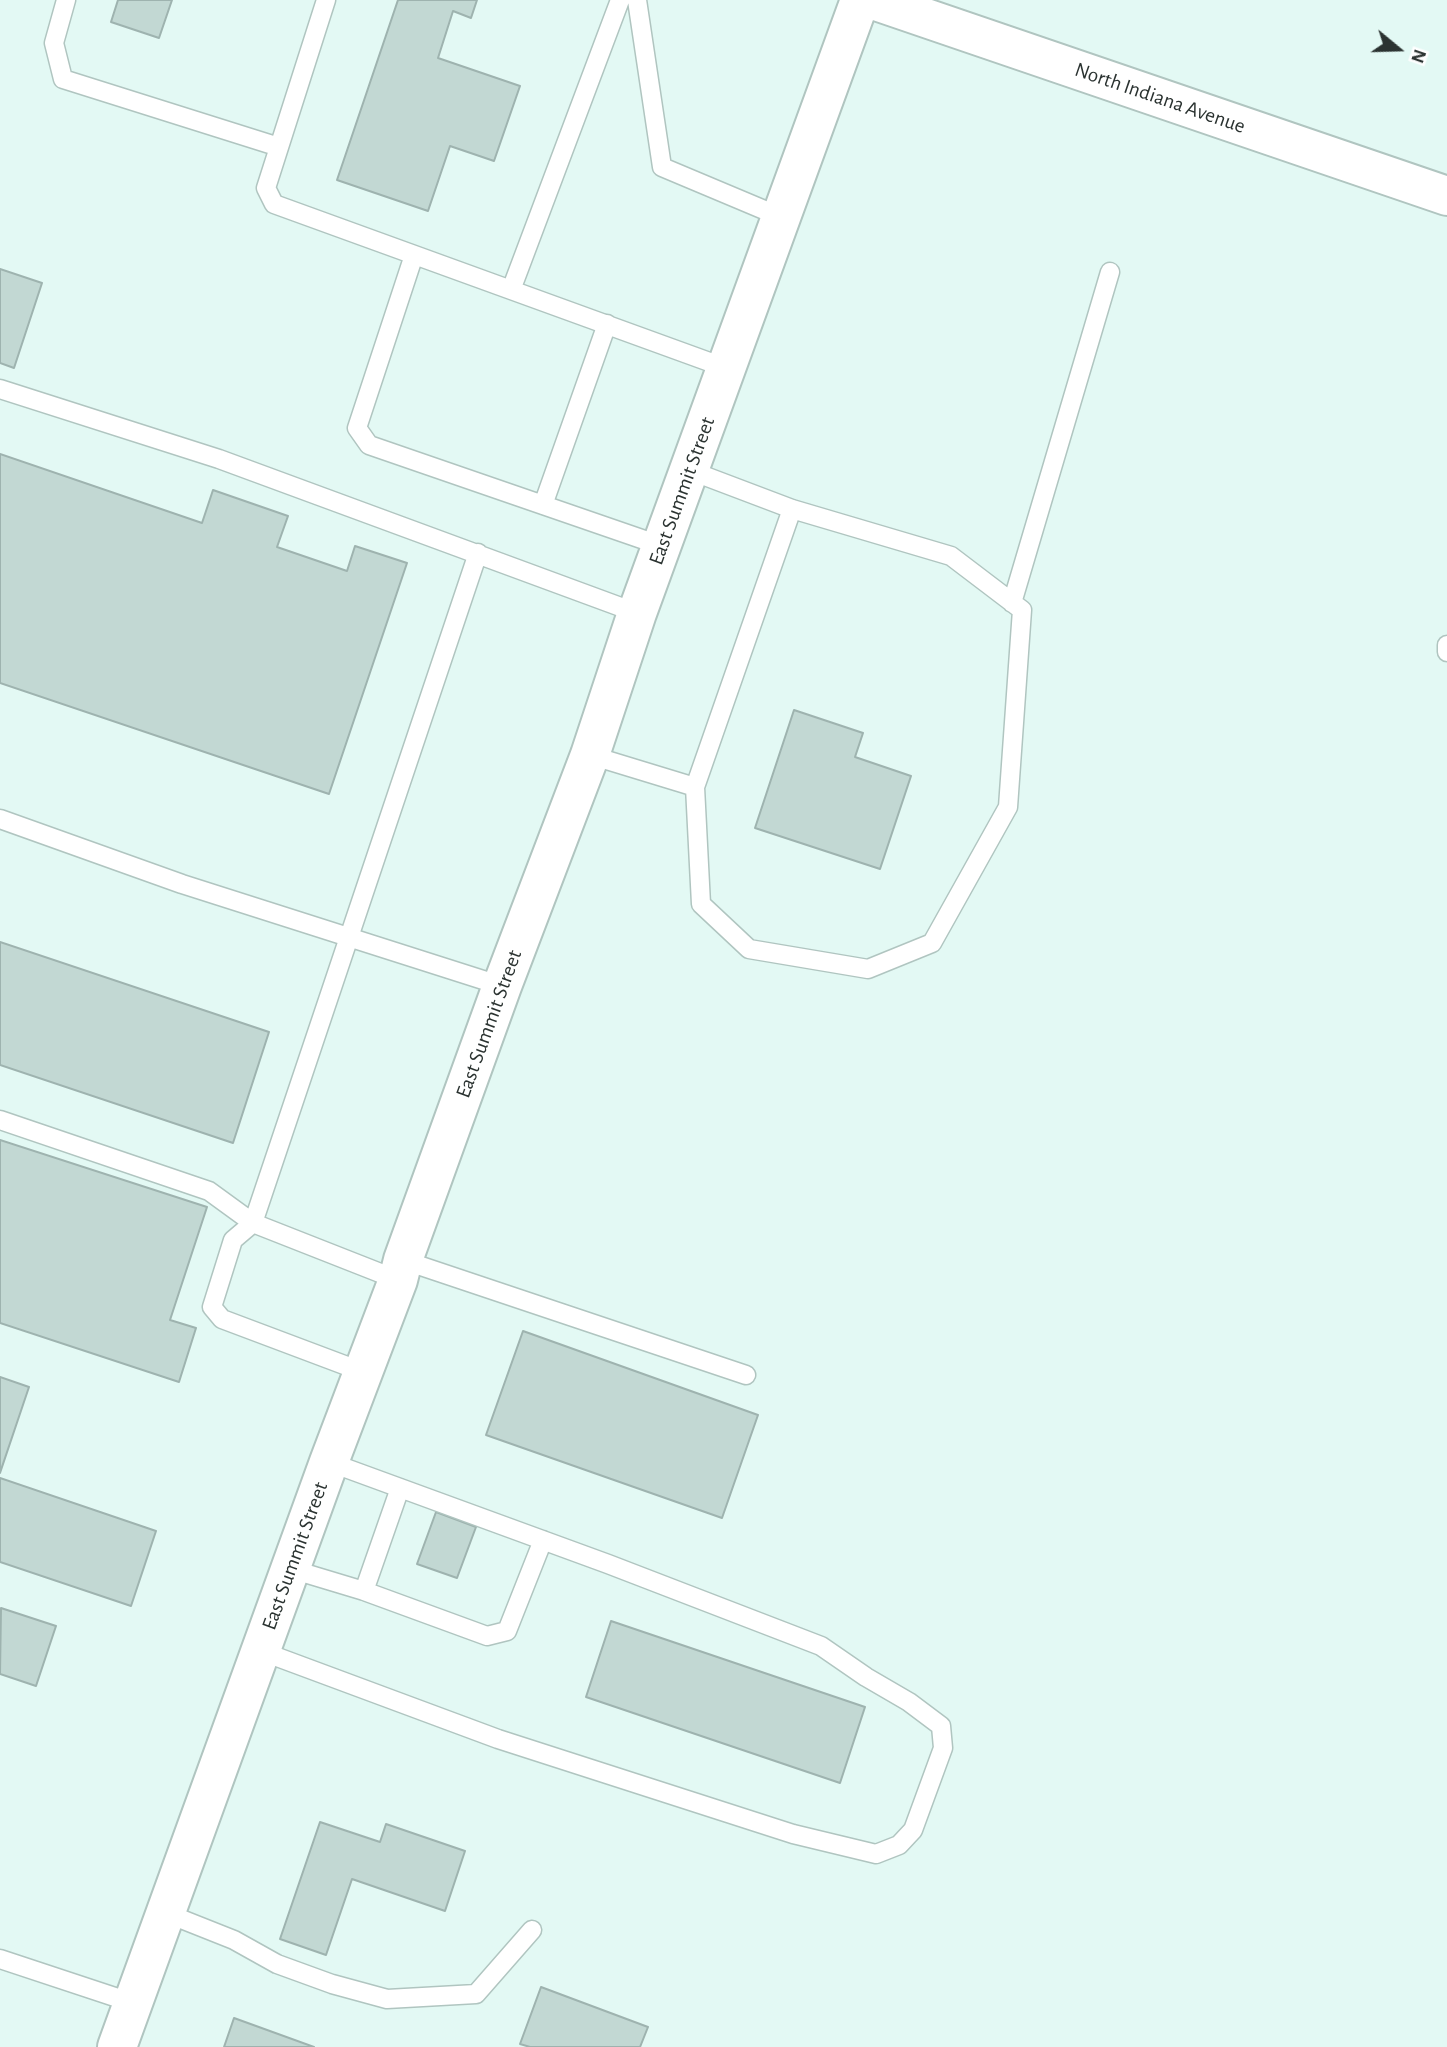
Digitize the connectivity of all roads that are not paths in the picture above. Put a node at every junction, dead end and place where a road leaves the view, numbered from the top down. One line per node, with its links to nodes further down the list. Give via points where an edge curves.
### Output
1 (66, 0): 7 (lane, via 54,43 63,79)
2 (326, 0): 7 (lane)
3 (620, 0): 12 (lane)
4 (637, 0): 9 (lane, via 662,167)
5 (860, 0): 9 (street, East Summit Street)
6 (873, 0): 8 (street, North Indiana Avenue)
7 (279, 147): 10 (lane, via 266,188 274,204)
8 (1447, 196)
9 (781, 217): 14 (street, East Summit Street)
10 (414, 255): 12 (lane); 17 (lane, via 357,428 369,445)
11 (1110, 272): 21 (lane)
12 (511, 290): 13 (lane)
13 (607, 324): 14 (lane); 17 (lane)
14 (726, 368): 16 (street, East Summit Street)
15 (0, 389): 20 (lane, via 219,459)
16 (689, 470): 18 (lane); 19 (street, East Summit Street)
17 (544, 505): 19 (lane)
18 (792, 509): 21 (lane, via 951,556); 26 (lane)
19 (662, 546): 22 (street, East Summit Street)
20 (478, 553): 22 (lane); 28 (lane)
21 (1012, 603): 26 (lane, via 1022,610 1008,807 932,943 868,969 750,949 701,904)
22 (637, 613): 25 (street, East Summit Street)
23 (1447, 645): 24 (lane)
24 (1447, 652)
25 (590, 755): 26 (lane); 29 (street, East Summit Street)
26 (695, 787)
27 (0, 819): 28 (lane)
28 (348, 937): 29 (lane); 31 (lane)
29 (502, 986): 32 (street, East Summit Street)
30 (0, 1120): 31 (lane, via 209,1191)
31 (253, 1223): 32 (lane); 33 (lane, via 233,1240 212,1307 222,1319)
32 (400, 1270): 33 (street, East Summit Street); 34 (lane)
33 (363, 1372): 35 (street, East Summit Street)
34 (746, 1375)
35 (330, 1462): 36 (lane); 38 (street, East Summit Street)
36 (400, 1488): 37 (lane); 39 (lane)
37 (543, 1540): 39 (lane, via 507,1631 487,1636); 40 (lane, via 821,1646 941,1726 943,1748 914,1830 899,1845 876,1854 793,1834 498,1739)
38 (291, 1569): 39 (lane); 40 (street, East Summit Street)
39 (364, 1591)
40 (261, 1651): 41 (street, East Summit Street)
41 (166, 1913): 42 (lane, via 277,1964 387,1999 476,1994); 44 (street, East Summit Street)
42 (532, 1930)
43 (0, 1959): 44 (lane)
44 (133, 2003): 45 (street, East Summit Street)
45 (117, 2047)

